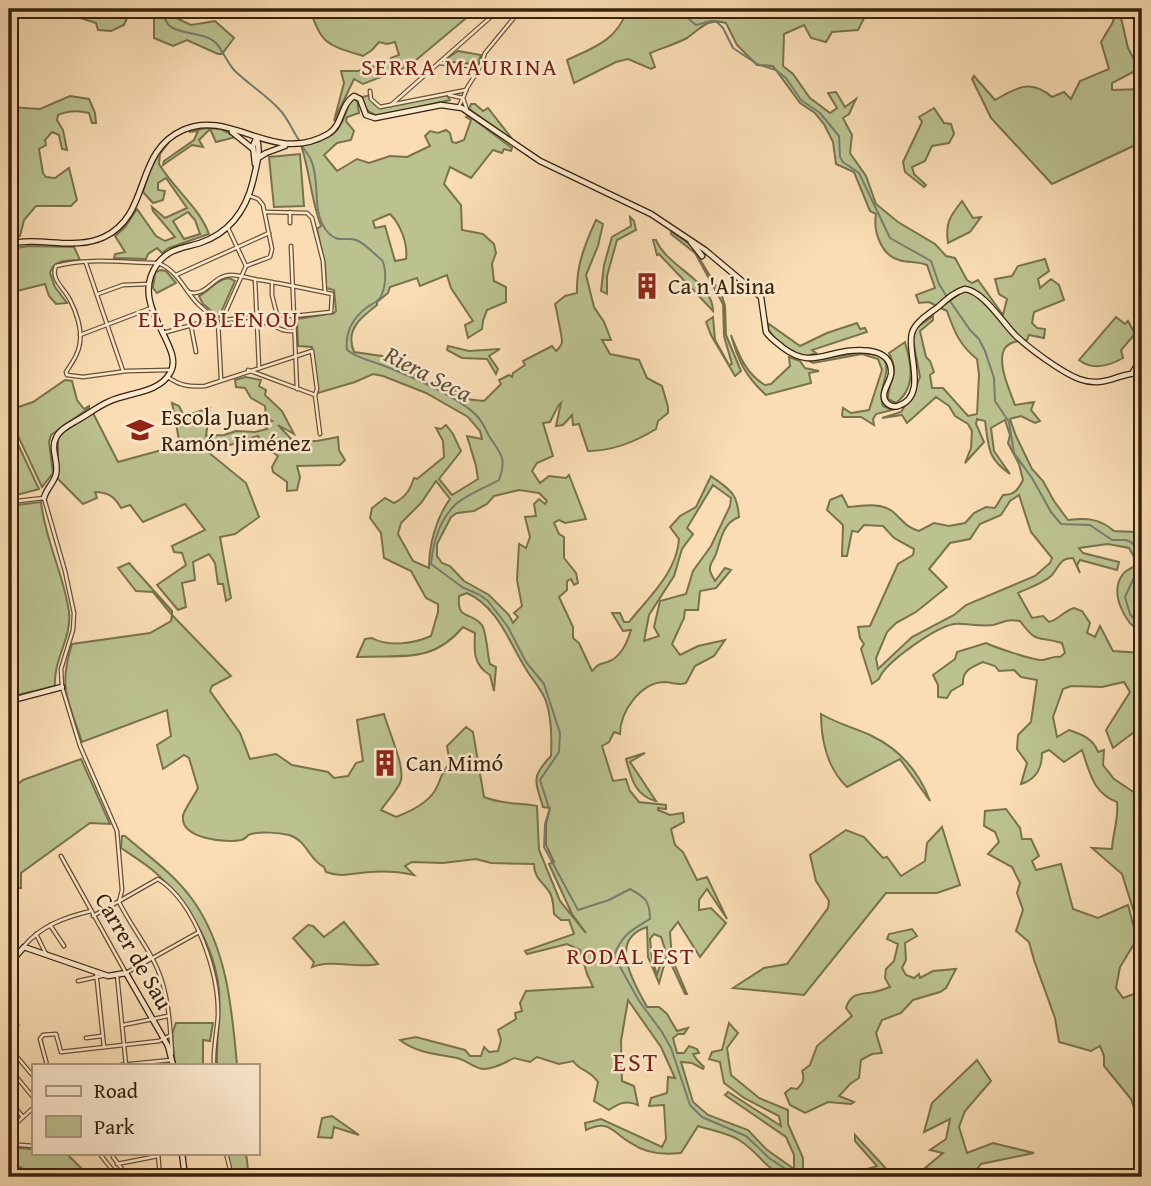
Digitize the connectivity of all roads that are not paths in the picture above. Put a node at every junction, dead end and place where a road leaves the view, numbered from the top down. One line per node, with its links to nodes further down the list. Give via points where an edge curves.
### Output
1 (439, 63): 2 (street); 2 (street, via 494,15 511,12 510,26 490,45); 8 (street)
2 (480, 67): 3 (street)
3 (466, 90): 5 (street); 6 (street)
4 (370, 91): 8 (street, via 374,104)
5 (451, 95): 6 (street); 7 (street); 8 (street)
6 (463, 97): 9 (street); 10 (street)
7 (448, 104): 9 (main road); 13 (main road, via 375,118 366,115 354,96 331,133)
8 (391, 105)
9 (459, 106): 10 (main road)
10 (467, 111): 23 (main road, via 540,161 651,214)
11 (224, 127): 12 (main road); 14 (main road); 24 (main road, via 192,127 166,140 151,159 130,213 108,234 82,243)
12 (257, 138): 13 (main road); 14 (main road); 15 (main road)
13 (288, 145): 15 (main road)
14 (253, 149): 16 (main road)
15 (258, 159): 16 (main road)
16 (256, 167): 17 (main road)
17 (250, 195): 18 (street); 21 (main road)
18 (265, 212): 19 (street); 22 (street)
19 (290, 212): 20 (street); 38 (street, via 307,213 312,218)
20 (290, 223)
21 (228, 228): 26 (street); 29 (main road, via 168,253)
22 (269, 233): 26 (street); 30 (street, via 270,257)
23 (688, 238): 27 (main road); 58 (main road, via 757,292 763,301 766,332 795,357 861,349 884,356 891,372 884,397 890,405 904,402 914,383 910,342 914,327 965,289 977,294 1021,340 1075,377 1102,382)
24 (9, 244)
25 (291, 246): 36 (street)
26 (237, 247): 30 (street); 31 (street)
27 (702, 256)
28 (86, 263): 29 (street); 39 (street); 49 (street, via 54,270 70,300)
29 (158, 263): 31 (street); 35 (main road)
30 (246, 266): 32 (street)
31 (176, 275): 37 (street)
32 (242, 277): 33 (street); 37 (street, via 219,277 204,292); 43 (street)
33 (256, 279): 34 (street); 42 (street)
34 (272, 282): 36 (street); 41 (street, via 277,315)
35 (149, 284): 39 (street, via 123,285); 40 (main road)
36 (293, 286): 38 (street); 41 (street)
37 (188, 292): 43 (street)
38 (325, 292): 41 (street, via 332,294 331,312)
39 (97, 294): 45 (street)
40 (151, 309): 45 (street); 48 (main road)
41 (294, 316): 47 (street)
42 (256, 317): 43 (street); 44 (street)
43 (218, 320): 46 (street); 60 (street)
44 (256, 322): 47 (street, via 269,322 283,332); 53 (street)
45 (108, 325): 49 (street); 56 (street)
46 (191, 326): 48 (street); 50 (street)
47 (295, 331): 51 (street)
48 (163, 333): 54 (main road, via 173,359)
49 (80, 335): 56 (street, via 67,375)
50 (196, 352)
51 (295, 355): 53 (street); 61 (street); 62 (street, via 312,351)
52 (1141, 359): 57 (main road); 58 (main road)
53 (259, 366): 55 (street)
54 (172, 370): 56 (street); 59 (main road)
55 (248, 370): 60 (street); 61 (street)
56 (123, 371)
57 (1142, 371): 58 (main road)
58 (1132, 373)
59 (168, 377): 60 (street, via 191,387); 64 (main road, via 144,391 108,402 58,433 53,446 56,475)
60 (221, 379)
61 (297, 389): 62 (street)
62 (315, 395): 63 (street)
63 (320, 434)
64 (44, 498): 65 (street); 66 (street, via 74,613 61,669)
65 (9, 502)
66 (62, 687): 67 (main road); 69 (street, via 73,727 117,831)
67 (9, 701)
68 (61, 856): 70 (street, Carrer de Sau)
69 (119, 902): 71 (street); 73 (street, via 158,879 180,902); 78 (street)
70 (90, 911): 71 (street, Carrer de Sau); 72 (street)
71 (93, 916): 81 (street, Carrer de Sau)
72 (50, 925): 74 (street); 75 (street)
73 (199, 933): 78 (street); 102 (street, via 217,995)
74 (36, 934): 76 (street); 77 (street)
75 (64, 946)
76 (25, 947): 77 (main road); 79 (main road)
77 (46, 954): 80 (main road)
78 (152, 958): 81 (street); 86 (street, via 164,988)
79 (9, 964)
80 (96, 971): 82 (main road); 84 (street)
81 (127, 973): 83 (main road); 87 (main road, Carrer de Sau)
82 (106, 975): 83 (main road); 84 (street)
83 (117, 975): 89 (street)
84 (96, 978): 85 (street); 92 (street)
85 (78, 981)
86 (168, 1016): 87 (street); 91 (street)
87 (153, 1021): 89 (street); 94 (main road, Carrer de Sau)
88 (17, 1025): 90 (street)
89 (122, 1025): 95 (street)
90 (9, 1029)
91 (171, 1035): 94 (street); 99 (street)
92 (103, 1036): 93 (street); 97 (street)
93 (86, 1038)
94 (164, 1038): 95 (street); 99 (main road, Carrer de Sau)
95 (124, 1045): 97 (street); 101 (street)
96 (9, 1047): 105 (street)
97 (104, 1048): 100 (street, via 61,1052 56,1034 40,1036)
98 (159, 1063): 99 (street)
99 (173, 1063)
100 (47, 1064)
101 (126, 1064)
102 (214, 1064)
103 (9, 1068): 104 (street)
104 (13, 1073): 106 (street); 107 (street)
105 (32, 1075)
106 (9, 1076)
107 (32, 1096)
108 (9, 1100): 110 (street)
109 (32, 1109): 110 (street)
110 (23, 1117): 111 (street)
111 (9, 1130)
112 (9, 1144): 113 (street)
113 (32, 1146)
114 (100, 1154): 121 (street)
115 (112, 1154): 119 (street)
116 (158, 1154): 119 (street); 123 (street)
117 (182, 1154): 124 (main road)
118 (226, 1154): 120 (street)
119 (117, 1164): 122 (street)
120 (232, 1176): 125 (street)
121 (118, 1177)
122 (128, 1177)
123 (160, 1177)
124 (185, 1177)
125 (209, 1177)

